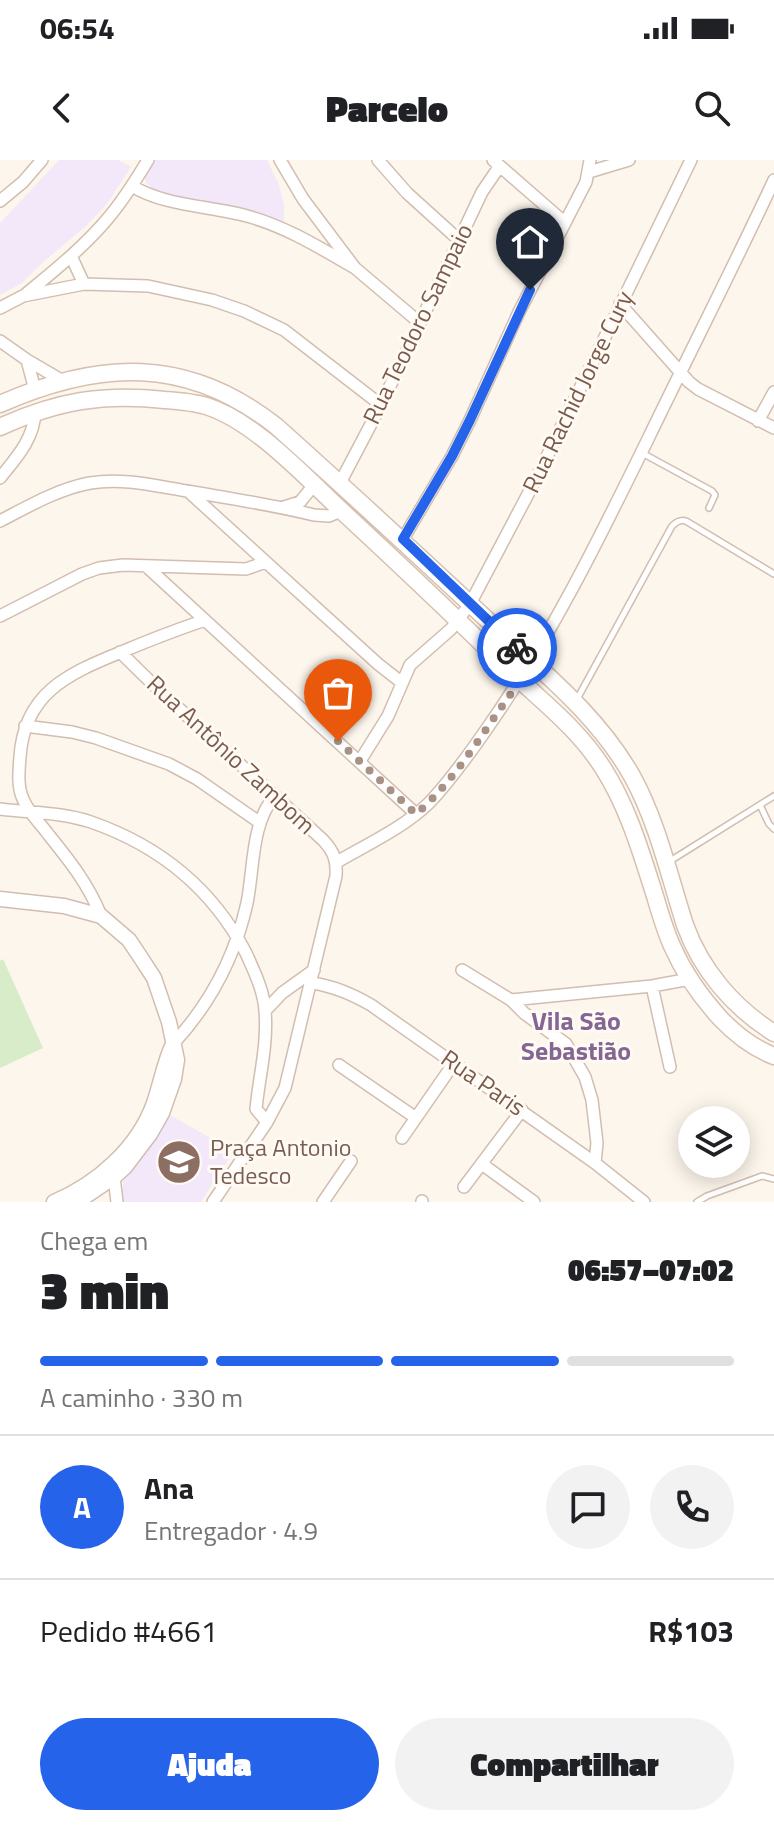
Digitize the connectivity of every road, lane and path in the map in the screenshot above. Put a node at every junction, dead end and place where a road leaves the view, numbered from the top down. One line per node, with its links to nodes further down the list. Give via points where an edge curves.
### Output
1 (42, 160): 11 (street)
2 (148, 160): 10 (street)
3 (280, 160): 15 (street)
4 (378, 160): 13 (street)
5 (629, 160): 8 (street)
6 (691, 160): 18 (street, Rua Rachid Jorge Cury)
7 (496, 163): 12 (street); 13 (street, Rua Teodoro Sampaio)
8 (589, 166): 12 (street)
9 (774, 180): 23 (street)
10 (132, 186): 14 (street); 15 (street, via 154,197 275,226)
11 (0, 201)
12 (564, 222): 44 (street, via 470,420)
13 (459, 240): 20 (street, Rua Teodoro Sampaio)
14 (71, 256): 16 (street); 17 (street)
15 (355, 268): 20 (street)
16 (84, 284): 17 (street); 28 (street, via 148,286 244,311 300,341)
17 (23, 296): 19 (street)
18 (620, 304): 23 (street); 48 (street, Rua Rachid Jorge Cury)
19 (0, 308)
20 (420, 323): 28 (street, Rua Teodoro Sampaio)
21 (0, 341): 22 (street)
22 (27, 360): 24 (street); 25 (street)
23 (680, 373): 31 (street, via 698,389); 34 (street)
24 (63, 381): 25 (main road); 29 (main road); 35 (main road, via 134,371 213,387 254,408)
25 (35, 390): 27 (main road); 30 (main road)
26 (774, 392): 31 (street)
27 (0, 404)
28 (381, 405): 38 (street, Rua Teodoro Sampaio)
29 (60, 406): 30 (main road); 37 (main road, via 133,396 206,406 264,440)
30 (35, 412): 32 (main road); 36 (street, via 33,431)
31 (758, 421): 33 (street)
32 (0, 427)
33 (774, 428)
34 (641, 453): 41 (lane, via 712,491); 53 (street)
35 (327, 471): 37 (main road); 38 (main road)
36 (0, 478)
37 (314, 485): 40 (street, via 300,502); 42 (main road)
38 (345, 488): 42 (main road); 44 (main road)
39 (189, 492): 40 (street); 43 (street, via 126,481 91,483 61,491); 45 (street)
40 (283, 508): 42 (street, via 323,516)
41 (709, 508)
42 (341, 511): 51 (main road)
43 (0, 521)
44 (403, 539): 48 (main road)
45 (266, 562): 46 (street, via 246,569); 55 (street)
46 (146, 566): 49 (street, via 99,568); 50 (street)
47 (774, 574): 56 (lane, via 686,521 676,523)
48 (470, 604): 51 (street, Rua Rachid Jorge Cury); 53 (main road)
49 (0, 616)
50 (205, 620): 52 (street); 58 (street)
51 (458, 620): 54 (main road); 55 (street, Rua Rachid Jorge Cury, via 414,660)
52 (120, 652): 57 (street, via 56,685); 59 (street, Rua Antônio Zambom)
53 (532, 661): 54 (street); 56 (main road)
54 (520, 681): 64 (street, via 464,761); 71 (main road, via 572,727 603,767 627,813)
55 (401, 682): 58 (street, Rua Rachid Jorge Cury, via 388,716)
56 (575, 702): 68 (main road, via 631,774)
57 (25, 726): 63 (street, via 19,779); 65 (street, via 96,738 169,764)
58 (360, 761): 64 (street)
59 (275, 796): 65 (street); 67 (street, Rua Antônio Zambom, via 323,840)
60 (774, 796): 61 (lane)
61 (760, 805): 66 (lane); 68 (lane)
62 (0, 809): 63 (street)
63 (32, 813): 70 (street, via 80,875); 73 (street, via 89,821 169,862 201,889)
64 (416, 814): 67 (street)
65 (259, 822): 73 (street)
66 (772, 825)
67 (337, 862): 74 (street)
68 (666, 864): 72 (main road)
69 (0, 899): 70 (street)
70 (101, 916): 86 (street, via 129,940 154,978)
71 (662, 919): 72 (main road, via 672,916); 76 (main road)
72 (685, 925): 83 (main road, via 702,960)
73 (237, 937): 80 (street); 86 (street, via 203,1007)
74 (314, 970): 77 (street); 79 (street)
75 (462, 970): 81 (street)
76 (690, 979): 78 (street); 84 (main road)
77 (312, 983): 88 (street, Rua Paris, via 353,994); 92 (street)
78 (652, 986): 81 (street); 90 (street)
79 (282, 993): 80 (street); 82 (street)
80 (262, 996): 82 (street)
81 (511, 1000): 100 (street, via 566,1044 576,1059 592,1100)
82 (265, 1011): 91 (street)
83 (749, 1015): 84 (main road, via 736,1024); 85 (main road)
84 (722, 1020): 87 (main road)
85 (774, 1033)
86 (173, 1044): 102 (street, via 153,1107)
87 (774, 1056)
88 (454, 1063): 94 (street, Rua Paris); 95 (street)
89 (339, 1065): 95 (street)
90 (670, 1067)
91 (260, 1087): 92 (street, via 264,1098); 93 (street)
92 (278, 1102): 96 (street)
93 (256, 1109): 96 (street); 97 (street)
94 (522, 1110): 100 (street, Rua Paris); 101 (street)
95 (416, 1118): 98 (street)
96 (267, 1122): 97 (street)
97 (258, 1135): 108 (street)
98 (402, 1138)
99 (351, 1161): 109 (street)
100 (595, 1163): 111 (street, Rua Paris)
101 (482, 1164): 104 (street); 110 (street)
102 (112, 1172): 105 (street); 106 (street); 107 (street)
103 (774, 1179): 112 (lane, via 762,1176)
104 (464, 1187)
105 (54, 1202)
106 (77, 1202)
107 (117, 1202)
108 (213, 1202)
109 (323, 1202)
110 (534, 1202)
111 (644, 1202)
112 (697, 1202)

